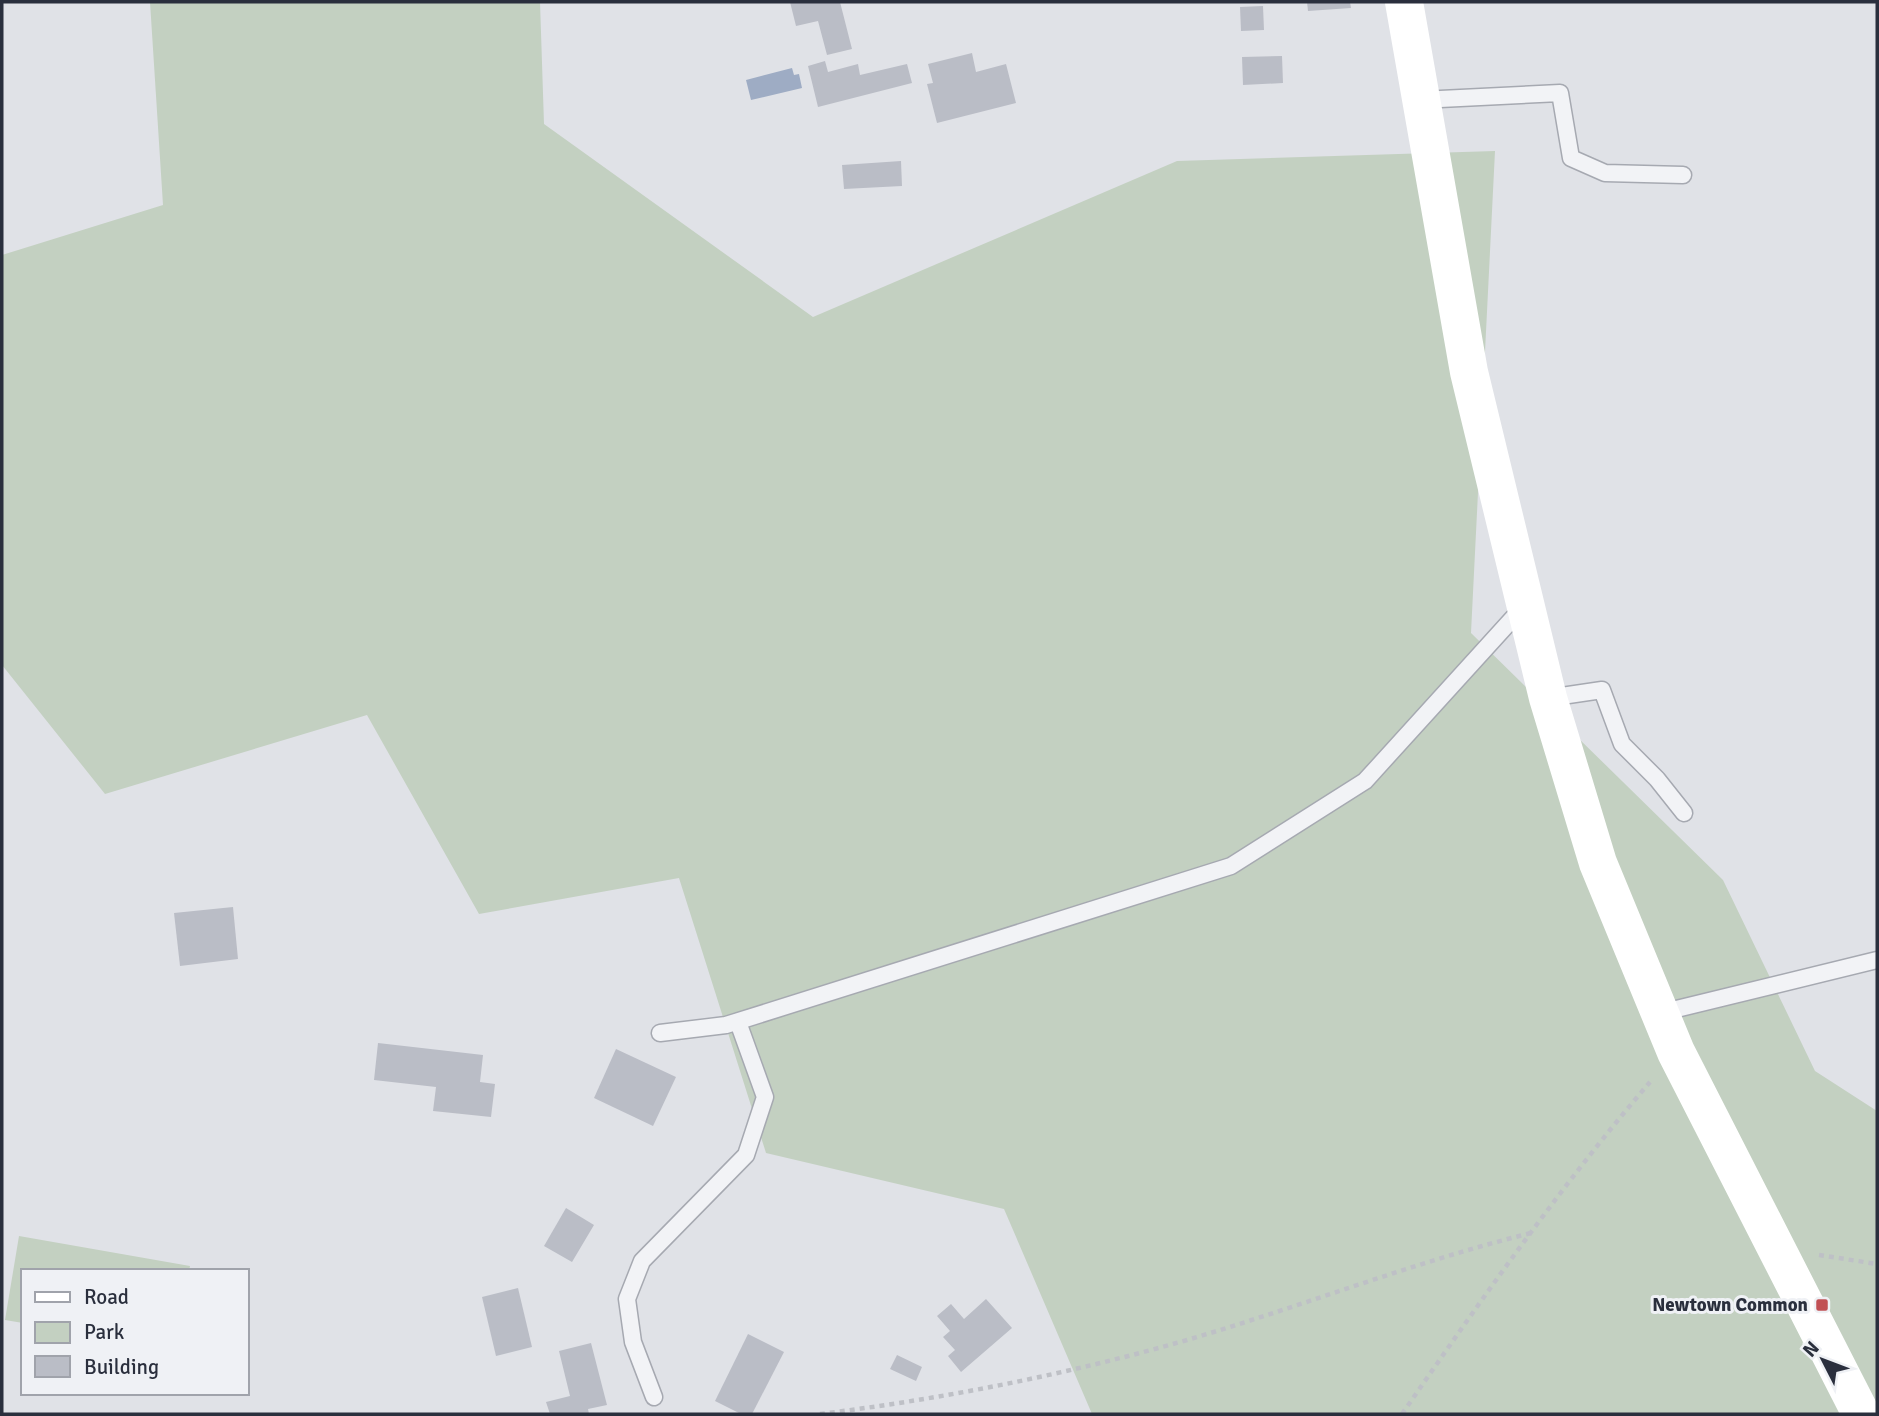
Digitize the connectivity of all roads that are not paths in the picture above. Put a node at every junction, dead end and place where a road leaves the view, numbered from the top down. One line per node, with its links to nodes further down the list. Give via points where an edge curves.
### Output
1 (1404, 2): 2 (main road)
2 (1420, 100): 3 (lane, via 1560,93 1571,158 1605,173); 4 (main road, via 1469,372)
3 (1683, 176)
4 (1525, 605): 5 (main road); 9 (lane, via 1365,781 1231,866)
5 (1548, 698): 6 (lane, via 1602,690 1622,744); 8 (main road, via 1598,863)
6 (1684, 813)
7 (1877, 960): 8 (lane)
8 (1660, 1013): 12 (main road)
9 (738, 1022): 10 (lane); 11 (lane, via 765,1097 746,1155 642,1262 627,1299 633,1342)
10 (660, 1033)
11 (654, 1397)
12 (1861, 1414)

